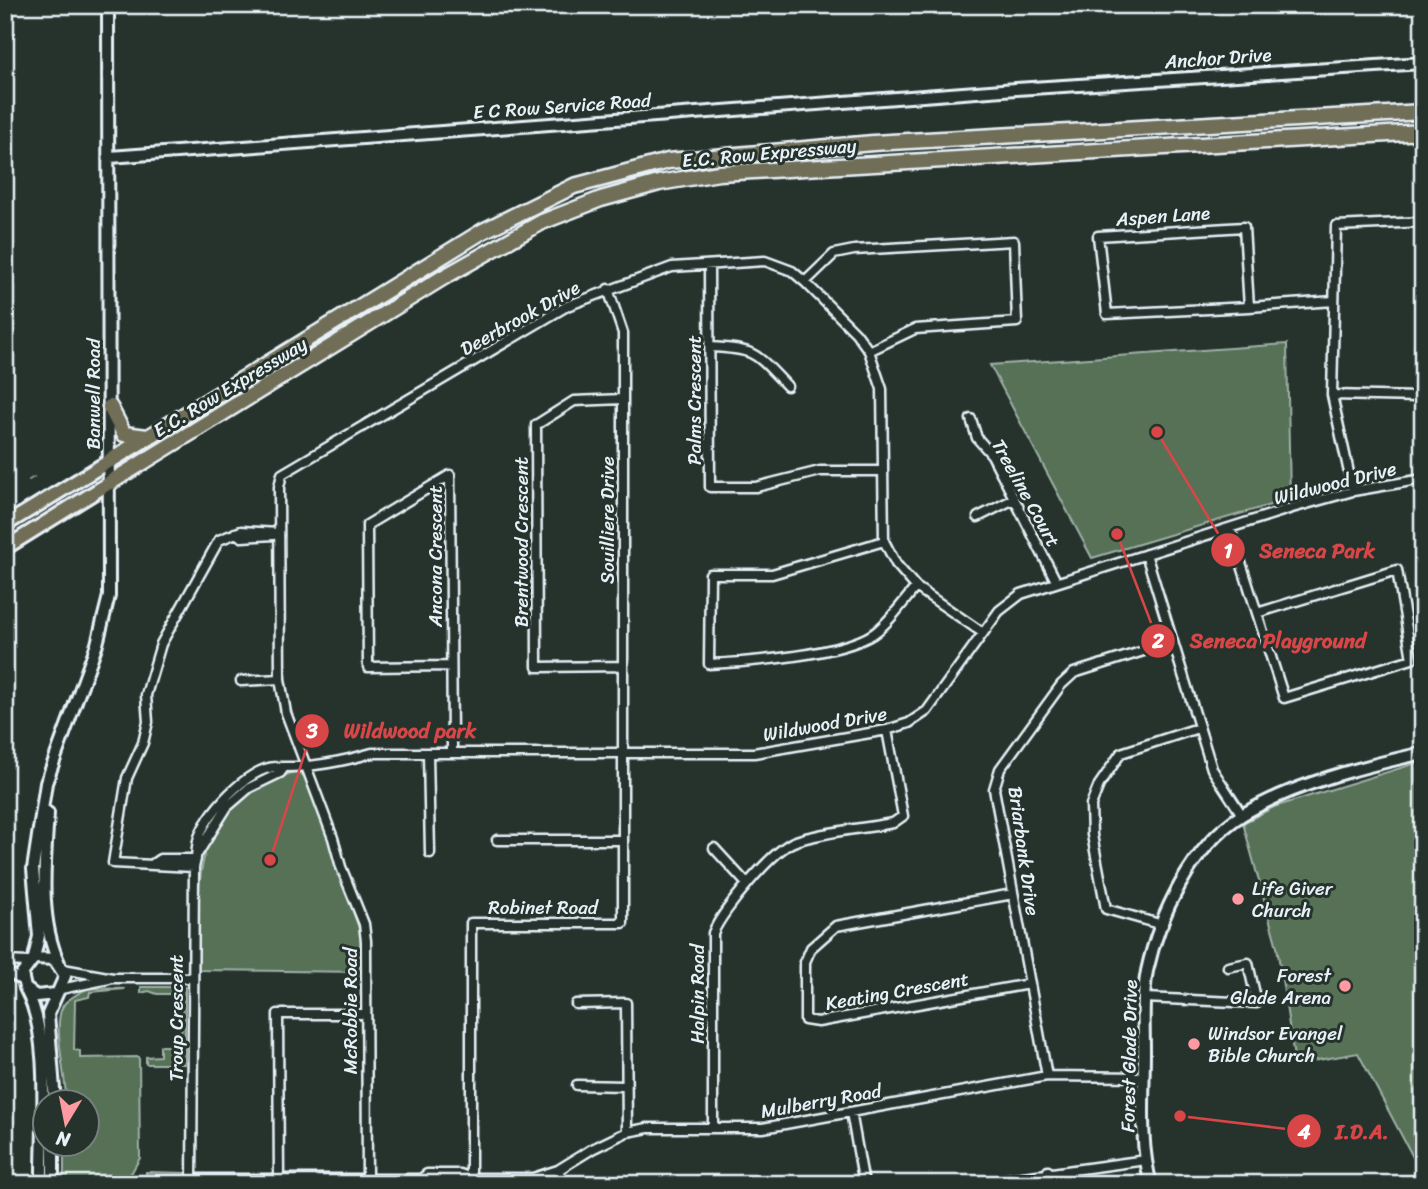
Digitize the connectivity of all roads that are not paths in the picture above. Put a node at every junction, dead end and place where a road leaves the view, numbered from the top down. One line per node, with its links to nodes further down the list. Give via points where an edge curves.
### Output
1 (108, 5): 6 (street, Banwell Road)
2 (1423, 62): 3 (street, Anchor Drive)
3 (1016, 89): 6 (street, E C Row Service Road)
4 (1423, 112): 22 (highway, E.C. Row Expressway, via 873,143 668,160 574,186 483,230)
5 (1423, 132): 26 (highway, E.C. Row Expressway, via 719,173 659,183 542,222 444,277)
6 (110, 157): 20 (street, Banwell Road)
7 (1423, 222): 12 (street, via 1336,226)
8 (1423, 250): 13 (street)
9 (709, 265): 10 (street, Deerbrook Drive, via 765,261 792,271); 11 (street, Deerbrook Drive, via 672,267); 15 (street, Palms Crescent)
10 (805, 282): 16 (street, Deerbrook Drive); 16 (street, via 834,254 854,250 1014,242 1017,322 915,329)
11 (608, 289): 19 (street, Souilliere Drive, via 623,333); 32 (street, Deerbrook Drive, via 567,306 282,474)
12 (1334, 301): 14 (street, Aspen Lane); 18 (street)
13 (1422, 306): 18 (street, via 1419,397)
14 (1249, 307): 14 (street, Aspen Lane, via 1244,227 1098,236 1107,314)
15 (710, 347): 17 (street, via 745,348); 24 (street, Palms Crescent, via 710,487 756,487 820,471)
16 (869, 351): 24 (street, Deerbrook Drive, via 882,389)
17 (787, 386)
18 (1332, 395): 27 (street)
19 (622, 399): 42 (street, Souilliere Drive); 42 (street, Brentwood Crescent, via 574,401 536,425 537,667)
20 (110, 407): 22 (highway, via 124,435); 23 (street, Banwell Road)
21 (971, 419): 28 (street, Treeline Court, via 977,438 992,455)
22 (148, 437): 23 (highway, E.C. Row Expressway)
23 (111, 460): 26 (street, Banwell Road); 30 (main road, E.C. Row Expressway)
24 (881, 471): 33 (street, Deerbrook Drive)
25 (1423, 479): 27 (street, Wildwood Drive)
26 (111, 482): 34 (main road, E.C. Row Expressway); 52 (street, Banwell Road, via 108,607)
27 (1353, 491): 31 (street, Wildwood Drive)
28 (1014, 499): 29 (street); 36 (street, Treeline Court)
29 (978, 517)
30 (5, 525)
31 (1230, 528): 35 (street, Wildwood Drive); 38 (street)
32 (279, 533): 43 (street, McRobbie Road); 58 (street, via 242,537 235,533 219,540 161,644 146,695 148,722 127,778 113,863 161,866)
33 (884, 541): 37 (street, Deerbrook Drive); 37 (street, via 772,575 710,575 709,664 763,661 860,642 876,632)
34 (5, 548)
35 (1146, 554): 36 (street, Wildwood Drive); 40 (street)
36 (1056, 581): 39 (street, Wildwood Drive, via 1021,594 999,611)
37 (916, 587): 39 (street, Deerbrook Drive)
38 (1257, 613): 38 (street, via 1397,570 1412,659 1284,698)
39 (983, 633): 46 (street, Wildwood Drive, via 927,710 909,723)
40 (1172, 642): 45 (street); 60 (street, Briarbank Drive, via 1074,673 1000,769 994,789)
41 (451, 666): 41 (street, Ancona Crescent, via 451,625 450,475 366,525 368,667); 48 (street, Ancona Crescent)
42 (622, 666): 50 (street, Souilliere Drive)
43 (280, 680): 44 (street); 51 (street, McRobbie Road, via 286,713)
44 (241, 681)
45 (1198, 728): 53 (street, via 1212,769); 61 (street, via 1121,754 1091,805 1107,909)
46 (887, 730): 50 (street, Wildwood Drive, via 754,753); 59 (street, Halpin Road, via 903,816 893,823 794,841)
47 (428, 753): 48 (street, Wildwood Drive); 51 (street, Wildwood Drive, via 372,753 337,763); 57 (street)
48 (452, 753): 50 (street, Wildwood Drive)
49 (1423, 753): 53 (street, Forest Glade Drive, via 1278,797)
50 (622, 754): 55 (street, Robinet Road)
51 (306, 765): 58 (street, Wildwood Drive, via 283,769 249,788 227,807); 74 (street, McRobbie Road, via 364,924)
52 (50, 772): 62 (street, Banwell Road, via 33,869 39,936); 64 (street, Banwell Road, via 44,880 53,946)
53 (1242, 815): 61 (street, Forest Glade Drive, via 1198,858)
54 (497, 840): 55 (street)
55 (623, 840): 90 (street, Robinet Road, via 623,923 471,923)
56 (713, 848): 59 (street)
57 (430, 853)
58 (196, 860): 68 (street, Troup Crescent)
59 (747, 884): 81 (street, Halpin Road, via 719,916 713,933)
60 (1013, 894): 70 (street, Briarbank Drive); 70 (street, Keating Crescent, via 836,926 811,947 805,962 805,1020 818,1022)
61 (1163, 925): 72 (street, Forest Glade Drive)
62 (31, 960): 63 (street); 64 (street, via 48,956); 69 (street)
63 (5, 961)
64 (61, 966): 67 (street); 71 (street)
65 (1228, 967): 72 (street, via 1248,963 1257,1003)
66 (5, 971): 69 (street)
67 (113, 978): 68 (street); 71 (street)
68 (192, 978): 87 (street, Troup Crescent)
69 (24, 984): 71 (street, via 36,996); 91 (street, via 34,1007 43,1075)
70 (1029, 984): 75 (street, Briarbank Drive)
71 (58, 992): 79 (street, via 48,1014)
72 (1144, 998): 76 (street, Forest Glade Drive)
73 (576, 1004): 78 (street, via 626,1003)
74 (366, 1014): 88 (street, via 278,1014); 89 (street, McRobbie Road)
75 (1047, 1076): 76 (street, Mulberry Road); 80 (street, Mulberry Road)
76 (1144, 1077): 84 (street, Forest Glade Drive)
77 (577, 1086): 78 (street)
78 (625, 1086): 82 (street)
79 (54, 1088)
80 (851, 1112): 81 (street, Mulberry Road, via 763,1128); 94 (street)
81 (713, 1128): 82 (street, Mulberry Road)
82 (627, 1132): 85 (street, Mulberry Road)
83 (53, 1158): 92 (street)
84 (1146, 1160): 86 (street); 97 (street, Forest Glade Drive)
85 (558, 1170): 90 (street, Mulberry Road, via 533,1178); 93 (street)
86 (1048, 1171): 95 (street); 96 (street)
87 (192, 1181): 88 (street, Mulberry Road)
88 (279, 1181): 89 (street, Mulberry Road)
89 (367, 1181): 90 (street, Mulberry Road)
90 (471, 1181)
91 (42, 1184)
92 (53, 1184)
93 (564, 1184)
94 (864, 1184)
95 (972, 1184)
96 (1050, 1184)
97 (1151, 1184)

